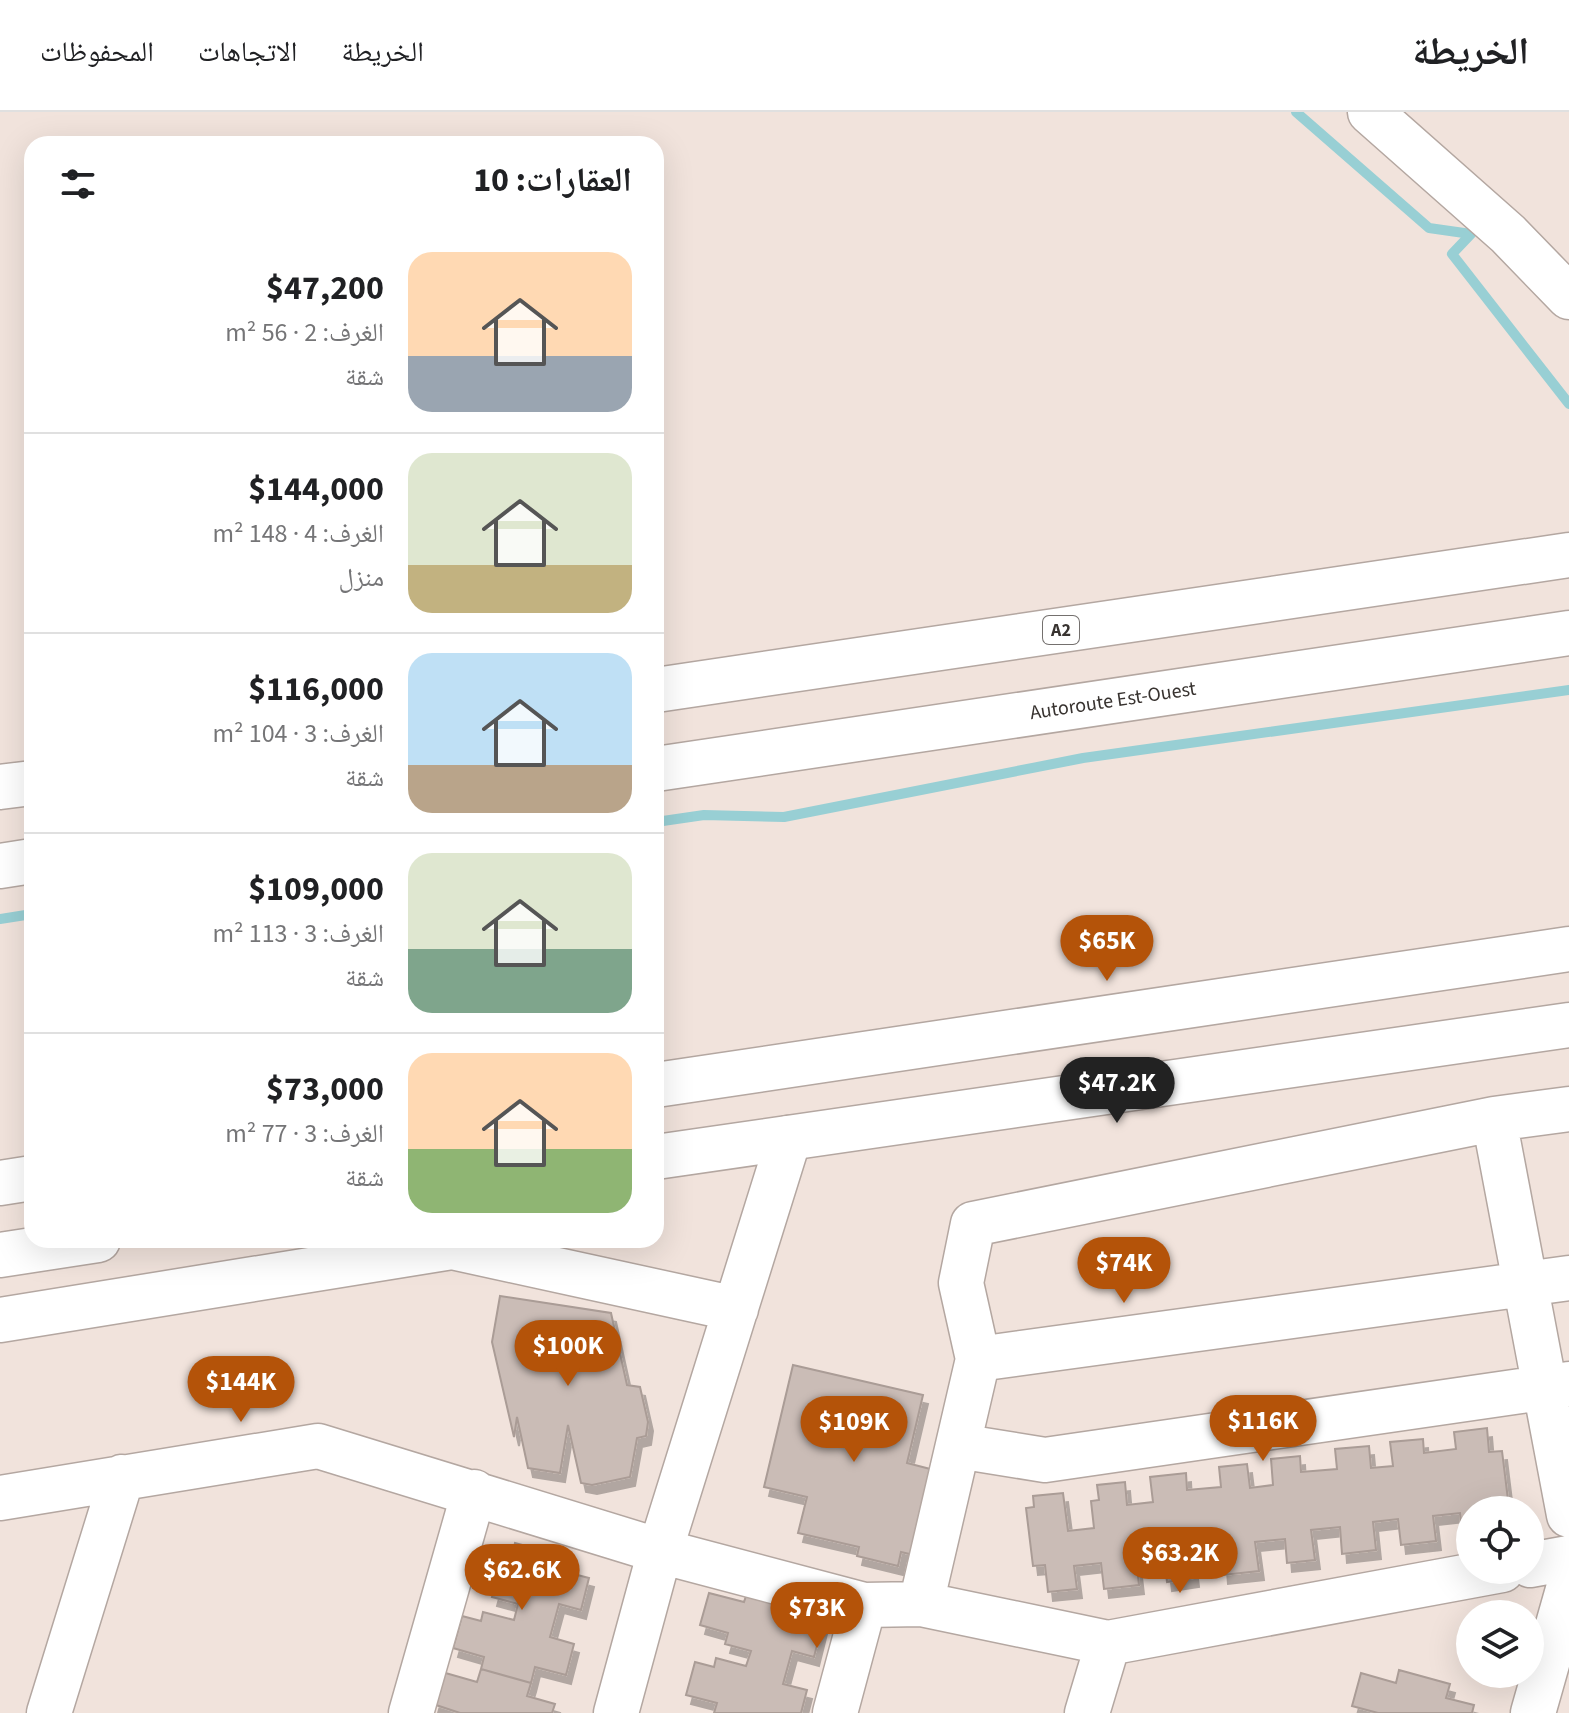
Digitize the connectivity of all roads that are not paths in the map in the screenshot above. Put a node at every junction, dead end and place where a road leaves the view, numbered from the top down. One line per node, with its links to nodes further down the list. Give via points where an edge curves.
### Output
1 (1370, 112): 2 (main road, via 1508,234)
2 (1569, 297)
3 (1569, 555): 5 (main road, A2)
4 (1569, 633): 6 (main road, Autoroute Est-Ouest)
5 (664, 689)
6 (664, 768)
7 (24, 784): 8 (main road)
8 (0, 787)
9 (24, 862): 10 (main road)
10 (0, 866)
11 (1569, 949): 13 (main road)
12 (1569, 1025): 16 (main road)
13 (664, 1084)
14 (1569, 1109): 15 (main road)
15 (1494, 1119): 25 (main road); 28 (main road, via 973,1224 961,1283)
16 (789, 1138): 17 (main road); 26 (main road)
17 (664, 1156)
18 (24, 1179): 19 (main road)
19 (0, 1183)
20 (46, 1248): 23 (main road)
21 (446, 1248): 27 (main road)
22 (457, 1248): 26 (main road)
23 (0, 1255)
24 (1569, 1278): 25 (main road)
25 (1526, 1283): 28 (main road); 29 (main road)
26 (736, 1309): 35 (main road)
27 (0, 1320)
28 (978, 1359): 30 (main road)
29 (1556, 1386): 30 (main road, via 1045,1460); 34 (main road)
30 (958, 1446): 40 (main road)
31 (122, 1477): 32 (main road, via 318,1446); 33 (main road); 43 (main road)
32 (474, 1492): 35 (main road); 44 (main road)
33 (0, 1498)
34 (1569, 1515)
35 (660, 1551): 41 (main road); 45 (main road)
36 (1569, 1558): 37 (main road)
37 (1544, 1562)
38 (1456, 1579): 42 (main road)
39 (1569, 1586): 48 (main road)
40 (921, 1604): 41 (main road); 42 (main road)
41 (864, 1605): 46 (main road)
42 (1108, 1643): 47 (main road)
43 (49, 1713)
44 (411, 1713)
45 (616, 1713)
46 (835, 1713)
47 (1087, 1713)
48 (1533, 1713)

